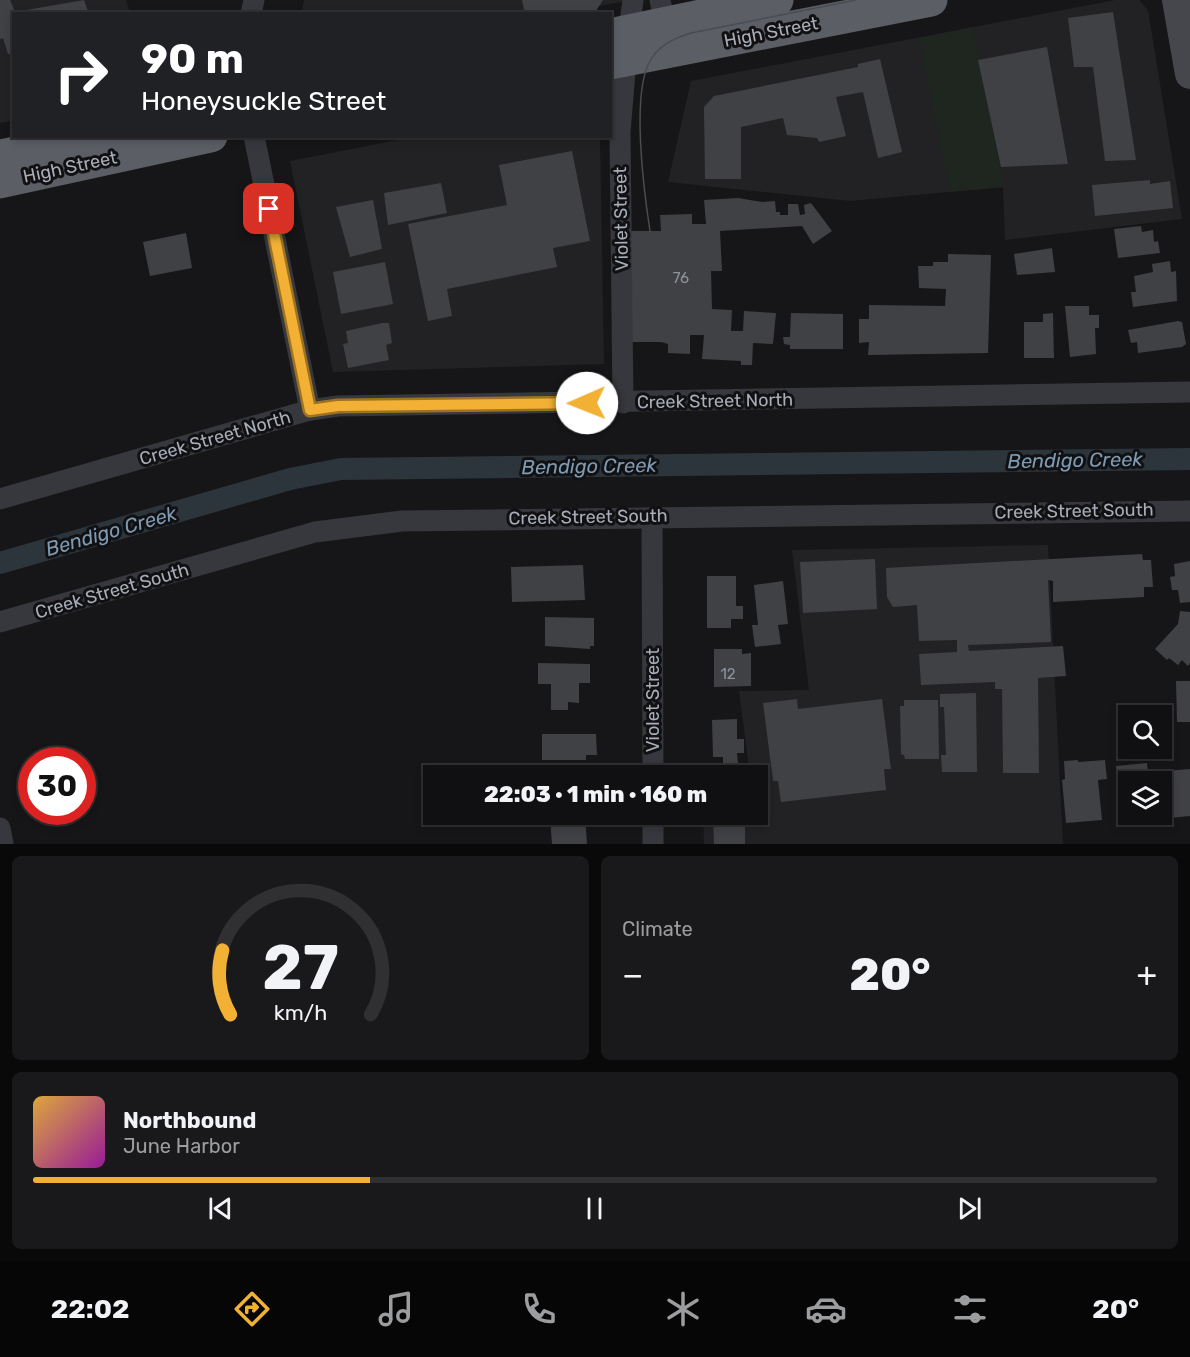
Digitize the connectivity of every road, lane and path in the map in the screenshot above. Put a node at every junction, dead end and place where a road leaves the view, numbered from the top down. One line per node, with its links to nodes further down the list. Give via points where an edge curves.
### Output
1 (777, 0): 5 (highway, High Street)
2 (931, 0): 4 (highway, High Street)
3 (1177, 0): 7 (main road)
4 (827, 10): 5 (highway, High Street)
5 (666, 25): 6 (highway, High Street)
6 (622, 38): 14 (street, Violet Street)
7 (1190, 74)
8 (89, 138): 11 (highway, High Street)
9 (202, 138): 12 (highway, High Street)
10 (254, 138): 15 (street)
11 (0, 156)
12 (0, 182)
13 (1190, 392): 14 (street, Creek Street North)
14 (623, 403): 15 (street, Creek Street North, via 338,406)
15 (310, 410): 16 (street, Creek Street North)
16 (0, 499)
17 (1190, 512): 18 (street, Creek Street South)
18 (652, 517): 19 (street, Creek Street South, via 402,521 340,527); 20 (street, Violet Street)
19 (0, 622)
20 (653, 765)
21 (653, 825): 24 (street)
22 (0, 828): 23 (street)
23 (3, 844)
24 (653, 844)

